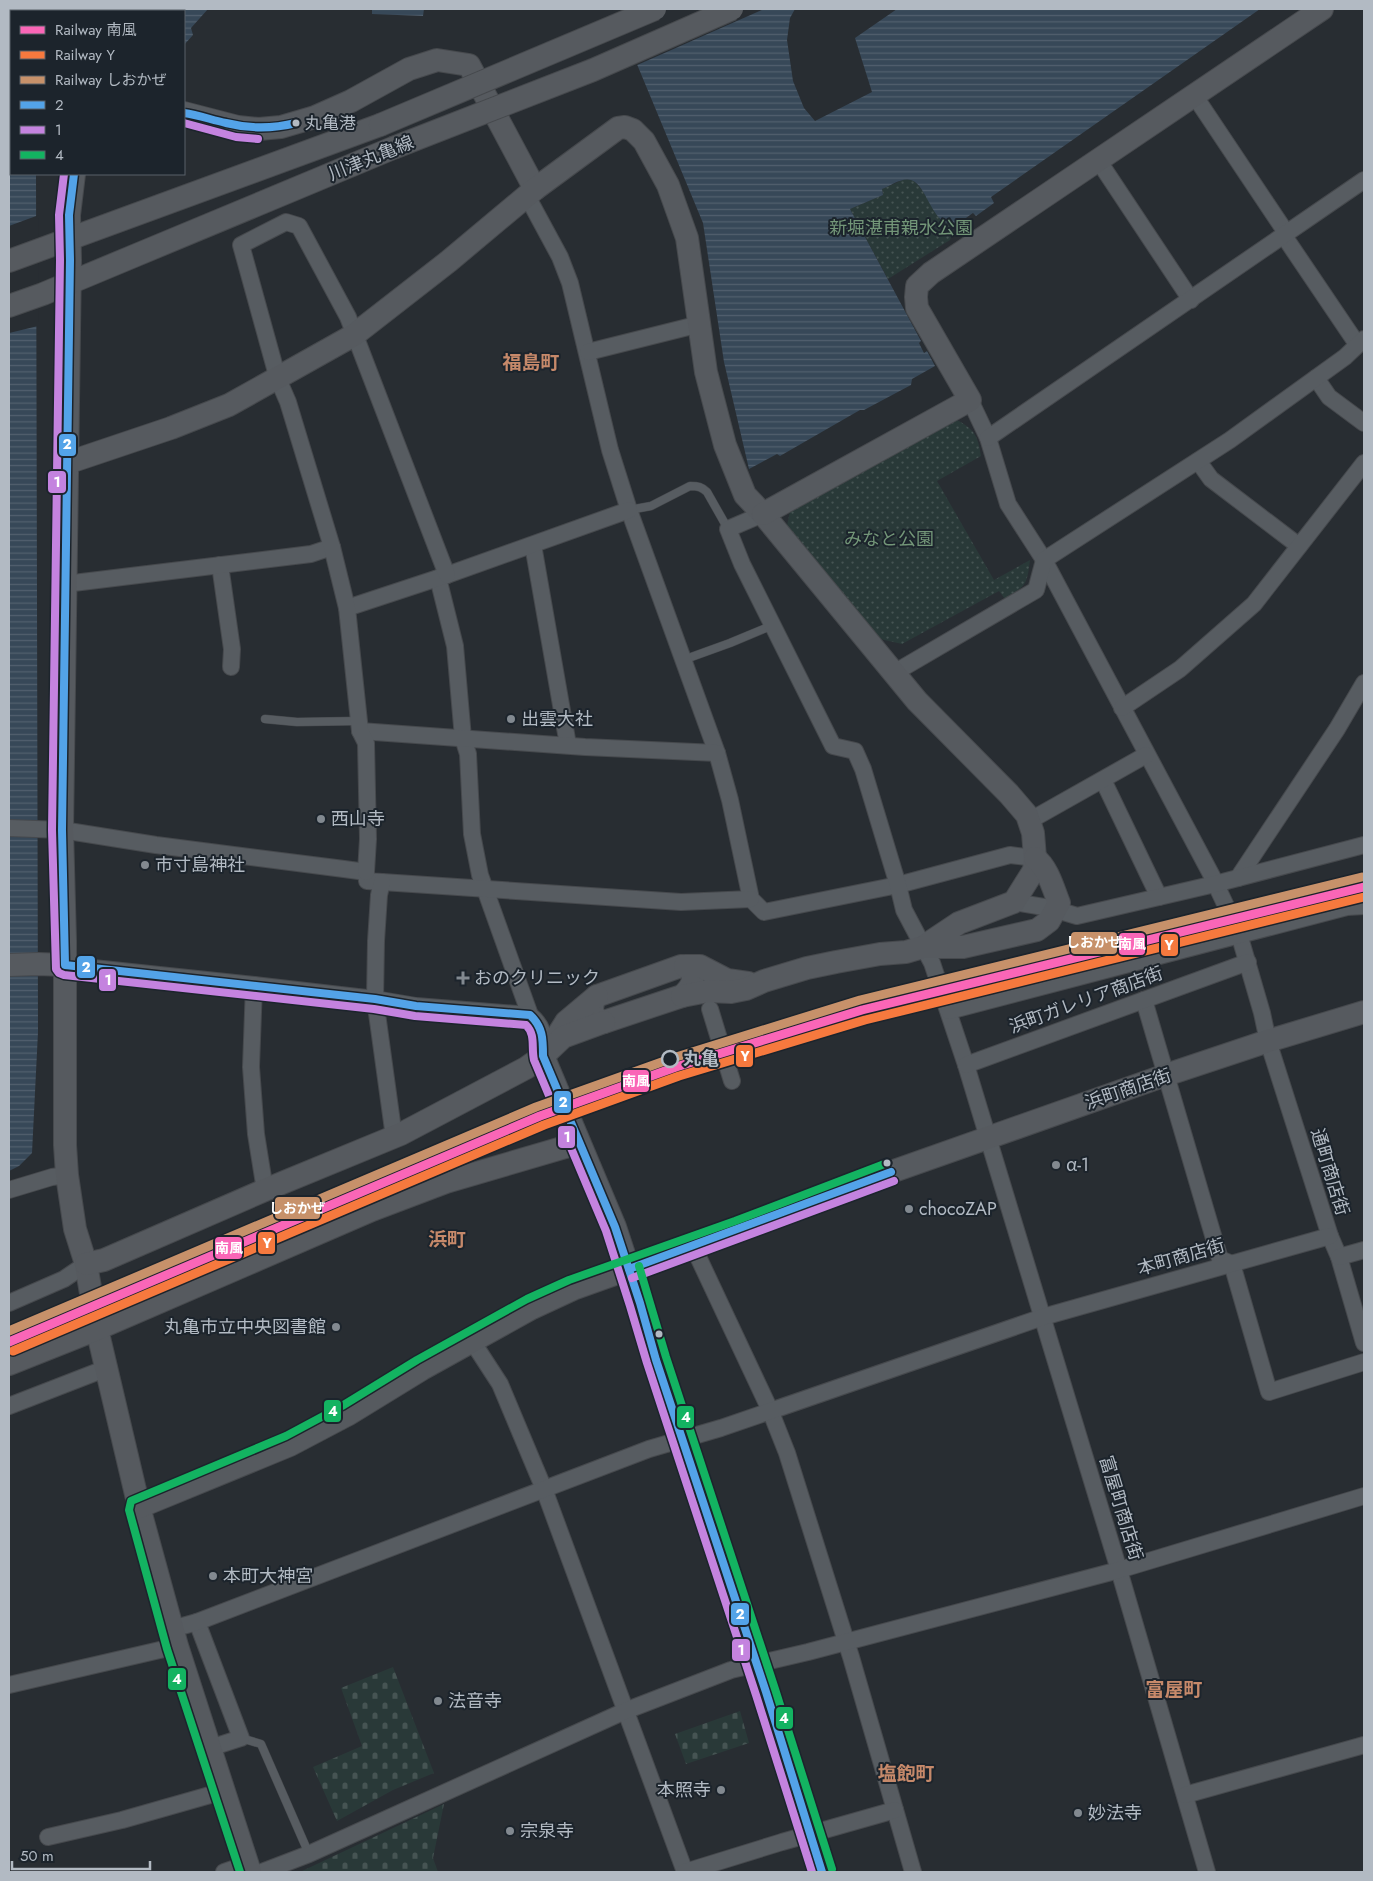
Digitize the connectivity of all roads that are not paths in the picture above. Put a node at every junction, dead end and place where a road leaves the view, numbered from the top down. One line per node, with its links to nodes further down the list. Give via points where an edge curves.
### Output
1 (655, 9): 11 (street, 川津丸亀線, bridge, via 380,124)
2 (732, 9): 13 (street, 川津丸亀線, bridge, via 593,70)
3 (1322, 9): 4 (street)
4 (1194, 95): 6 (street); 10 (street)
5 (185, 113): 9 (street, via 238,127 281,127 351,101 409,68 437,60 469,64)
6 (1098, 160): 15 (street); 23 (street, via 917,286 917,308)
7 (74, 175): 11 (street)
8 (1364, 180): 10 (street)
9 (531, 193): 17 (street, via 618,128 633,130 644,141 668,185 686,238); 18 (street); 20 (street, via 570,283)
10 (1286, 235): 15 (street); 19 (street)
11 (69, 238): 12 (street, 川津丸亀線); 13 (street)
12 (9, 261)
13 (62, 279): 14 (street); 16 (street, 川津丸亀線, via 43,294); 27 (street)
14 (9, 291)
15 (1191, 300): 25 (street)
16 (9, 306)
17 (700, 324): 20 (street); 30 (street, via 706,372 725,445 745,495)
18 (354, 335): 22 (street); 22 (street, via 348,317 299,226 286,222 241,245); 37 (street)
19 (1361, 341): 21 (street)
20 (588, 352): 29 (street, via 610,450)
21 (1316, 378): 24 (street, via 1329,397); 26 (street)
22 (278, 379): 27 (street, via 229,405); 34 (street)
23 (970, 400): 25 (street, 通町商店街); 30 (street)
24 (1364, 422)
25 (988, 438): 35 (street, 通町商店街, via 1008,504)
26 (1198, 461): 33 (street, via 1210,479); 35 (street)
27 (67, 463): 38 (street)
28 (1364, 463): 33 (street)
29 (628, 510): 31 (lane, via 651,506 690,486 703,487); 32 (street); 41 (street)
30 (763, 514): 31 (street); 43 (street)
31 (728, 530): 40 (street)
32 (533, 545): 37 (street); 49 (street)
33 (1299, 546): 45 (street, via 1254,604 1180,669)
34 (332, 547): 36 (street, via 310,554); 39 (street)
35 (1044, 560): 43 (street, via 1036,590); 45 (street, 通町商店街)
36 (220, 565): 38 (street); 42 (street, via 232,649)
37 (442, 576): 39 (street); 48 (street, via 455,646)
38 (66, 584): 55 (street)
39 (347, 608): 47 (street)
40 (773, 625): 41 (lane); 62 (street, 富屋町商店街, via 833,746 855,751)
41 (683, 660): 50 (street)
42 (231, 667)
43 (894, 673): 53 (street, via 917,701 1009,794)
44 (1364, 683): 59 (street)
45 (1122, 708): 51 (street, 通町商店街)
46 (265, 719): 47 (lane)
47 (359, 726): 48 (street); 58 (street, via 366,743)
48 (463, 738): 49 (street); 63 (street, via 468,754 472,834)
49 (568, 746): 50 (street)
50 (717, 753): 65 (street)
51 (1146, 755): 52 (street); 61 (street, 通町商店街)
52 (1103, 780): 53 (street); 64 (street)
53 (1029, 821): 57 (street)
54 (9, 828): 55 (street)
55 (54, 829): 58 (street); 73 (street)
56 (1364, 846): 59 (street)
57 (1035, 858): 62 (street, via 1010,855); 66 (street, via 1034,870); 68 (street, via 1042,863 1059,903)
58 (366, 872): 60 (street, via 367,881)
59 (1238, 878): 61 (street)
60 (382, 882): 63 (street); 79 (street)
61 (1214, 884): 64 (street); 69 (street, 通町商店街)
62 (898, 885): 65 (street, via 764,912); 70 (street, 富屋町商店街, via 904,910)
63 (484, 888): 65 (street, via 681,902); 84 (street)
64 (1160, 897): 68 (street, via 1077,916)
65 (751, 899)
66 (1014, 902): 68 (street); 70 (street, via 959,923)
67 (1364, 906): 69 (street, via 1348,907)
68 (1056, 910): 70 (street, via 1038,930 963,947)
69 (1239, 934): 71 (street, 通町商店街); 82 (street)
70 (924, 947): 75 (street, via 807,968); 82 (street, 富屋町商店街)
71 (1248, 962): 80 (street, 浜町ガレリア商店街); 86 (street, 通町商店街)
72 (9, 965): 73 (street)
73 (65, 965): 76 (street); 94 (street)
74 (686, 966): 75 (street, via 700,966 734,982); 77 (street); 78 (street, via 694,979)
75 (764, 981): 78 (street, via 731,992 708,991)
76 (254, 985): 79 (street); 96 (street, via 252,1067 256,1134)
77 (597, 996): 85 (street, via 592,1012 598,1021); 87 (street, via 566,1022)
78 (682, 996): 85 (street)
79 (375, 999): 84 (street); 91 (street)
80 (1144, 1000): 88 (street, 浜町ガレリア商店街); 89 (street)
81 (710, 1009): 90 (street)
82 (949, 1012): 88 (street, 富屋町商店街)
83 (1364, 1012): 86 (street, 浜町商店街)
84 (530, 1016): 87 (street, via 543,1030)
85 (604, 1022): 87 (street, via 563,1037)
86 (1268, 1041): 89 (street, 浜町商店街); 97 (street, 通町商店街)
87 (543, 1056): 91 (street); 92 (street)
88 (966, 1065): 93 (street, 富屋町商店街)
89 (1166, 1075): 93 (street, 浜町商店街); 102 (street, via 1220,1259)
90 (732, 1081)
91 (394, 1137): 96 (street)
92 (579, 1144): 103 (street, via 614,1227); 106 (street, via 446,1182 372,1210)
93 (991, 1147): 98 (street, 浜町商店街, via 891,1172); 105 (street, 富屋町商店街)
94 (67, 1175): 95 (street); 101 (street, via 75,1229)
95 (9, 1190)
96 (265, 1190): 101 (street, via 104,1260)
97 (1330, 1236): 100 (street, 通町商店街); 102 (street, 本町商店街)
98 (693, 1246): 103 (street, 浜町商店街); 113 (street)
99 (1364, 1250): 100 (street)
100 (1339, 1257): 108 (street, 通町商店街)
101 (86, 1264): 104 (street, via 64,1279); 106 (street)
102 (1232, 1264): 105 (street, 本町商店街); 109 (street, via 1269,1392)
103 (621, 1272): 107 (street, 浜町商店街, via 549,1300); 114 (street)
104 (9, 1303)
105 (1043, 1317): 113 (street, 本町商店街); 118 (street, 富屋町商店街)
106 (97, 1328): 110 (street); 111 (street)
107 (472, 1341): 115 (street, via 500,1384); 117 (street, 浜町商店街, via 290,1445)
108 (1364, 1343)
109 (1364, 1362)
110 (9, 1364)
111 (106, 1368): 112 (street); 117 (street)
112 (9, 1406)
113 (770, 1410): 114 (street, 本町商店街); 121 (street, via 787,1453)
114 (683, 1439): 115 (street, 本町商店街); 122 (street)
115 (544, 1489): 119 (street, 本町商店街); 124 (street)
116 (1364, 1496): 118 (street)
117 (139, 1507): 120 (street)
118 (1119, 1570): 121 (street); 129 (street, 富屋町商店街)
119 (197, 1622): 120 (street, 本町商店街); 125 (street)
120 (175, 1638): 123 (street, 本町商店街); 127 (street)
121 (846, 1642): 122 (street); 130 (street)
122 (756, 1663): 124 (street); 131 (street)
123 (9, 1685)
124 (625, 1711): 133 (street); 136 (street)
125 (241, 1738): 127 (street); 133 (lane, via 261,1744)
126 (1364, 1745): 129 (street)
127 (210, 1748): 128 (street)
128 (224, 1791): 132 (street); 134 (street)
129 (1185, 1795): 139 (street, 富屋町商店街)
130 (895, 1810): 131 (street); 138 (street)
131 (811, 1834): 136 (street); 137 (street)
132 (48, 1837)
133 (309, 1854): 134 (street)
134 (253, 1869): 135 (street)
135 (224, 1872)
136 (685, 1872)
137 (822, 1872)
138 (913, 1872)
139 (1207, 1872)

